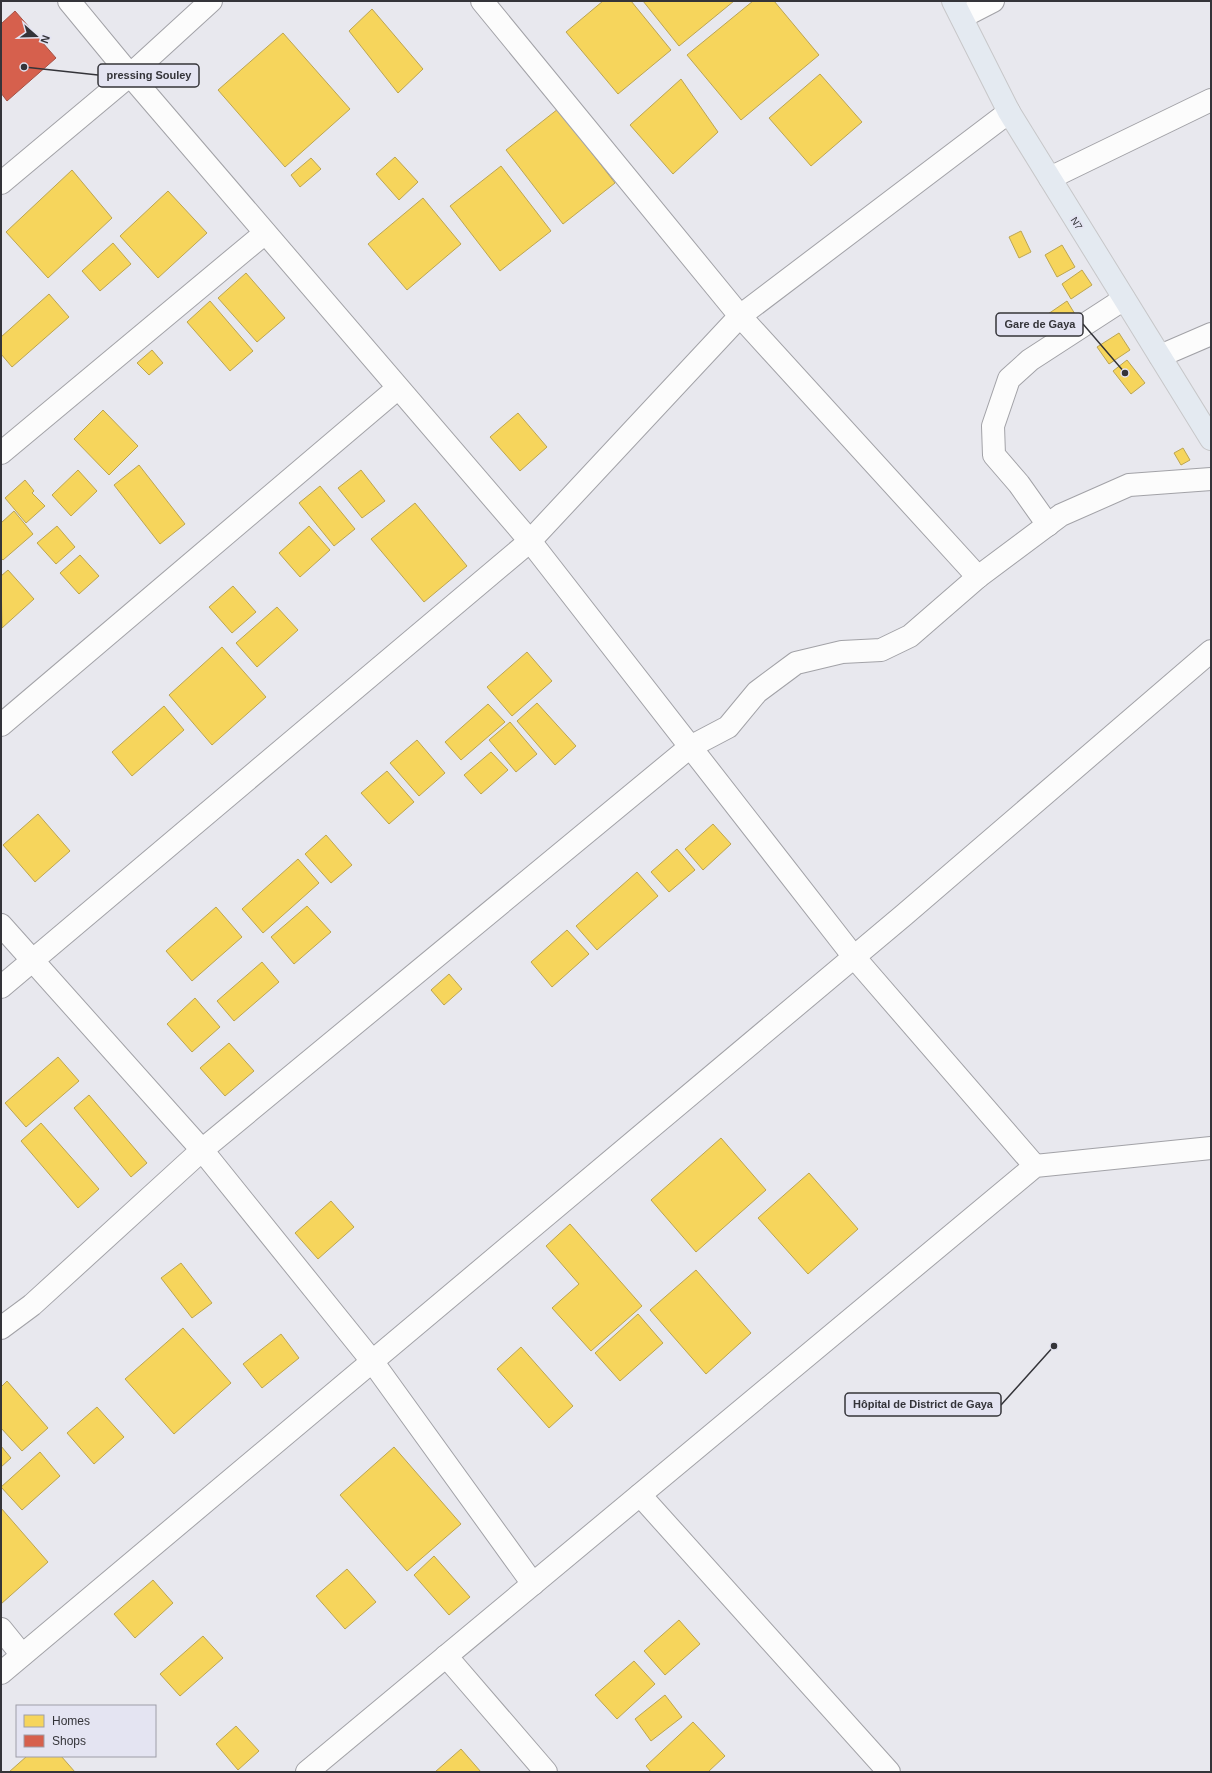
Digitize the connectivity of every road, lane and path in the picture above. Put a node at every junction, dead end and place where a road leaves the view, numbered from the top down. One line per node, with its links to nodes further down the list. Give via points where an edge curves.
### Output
1 (69, 1): 6 (street)
2 (211, 1): 6 (street)
3 (482, 1): 13 (street)
4 (993, 1): 5 (street)
5 (957, 9): 8 (main road, N7)
6 (130, 75): 10 (street); 11 (street)
7 (1211, 100): 9 (street)
8 (1009, 112): 9 (main road, N7); 13 (street)
9 (1050, 178): 12 (main road, N7)
10 (1, 183)
11 (265, 233): 16 (street); 18 (street)
12 (1124, 299): 15 (main road, N7); 20 (street, via 1030,360 1009,379 993,426 994,456 1019,484)
13 (740, 316): 21 (street); 22 (street)
14 (1211, 334): 15 (street)
15 (1160, 356): 17 (main road, N7)
16 (398, 388): 21 (street); 24 (street)
17 (1211, 439)
18 (1, 453)
19 (1211, 479): 20 (street, via 1128,486 1061,515)
20 (1048, 525): 22 (street)
21 (530, 541): 25 (street); 28 (street)
22 (978, 577): 25 (street, via 910,636 881,650 842,652 796,663 757,692 728,727)
23 (1211, 652): 27 (street)
24 (1, 725)
25 (690, 747): 27 (street); 31 (street)
26 (1, 925): 28 (street)
27 (854, 957): 32 (street); 34 (street)
28 (32, 961): 29 (street); 31 (street)
29 (1, 987)
30 (1211, 1148): 32 (street)
31 (202, 1150): 33 (street, via 32,1305); 34 (street)
32 (1035, 1166): 35 (street)
33 (1, 1328)
34 (372, 1361): 36 (street); 38 (street)
35 (640, 1495): 36 (street); 43 (street)
36 (532, 1584): 39 (street)
37 (1, 1629): 38 (street)
38 (22, 1655): 40 (street)
39 (446, 1656): 41 (street); 42 (street)
40 (1, 1673)
41 (307, 1772)
42 (546, 1772)
43 (889, 1772)

